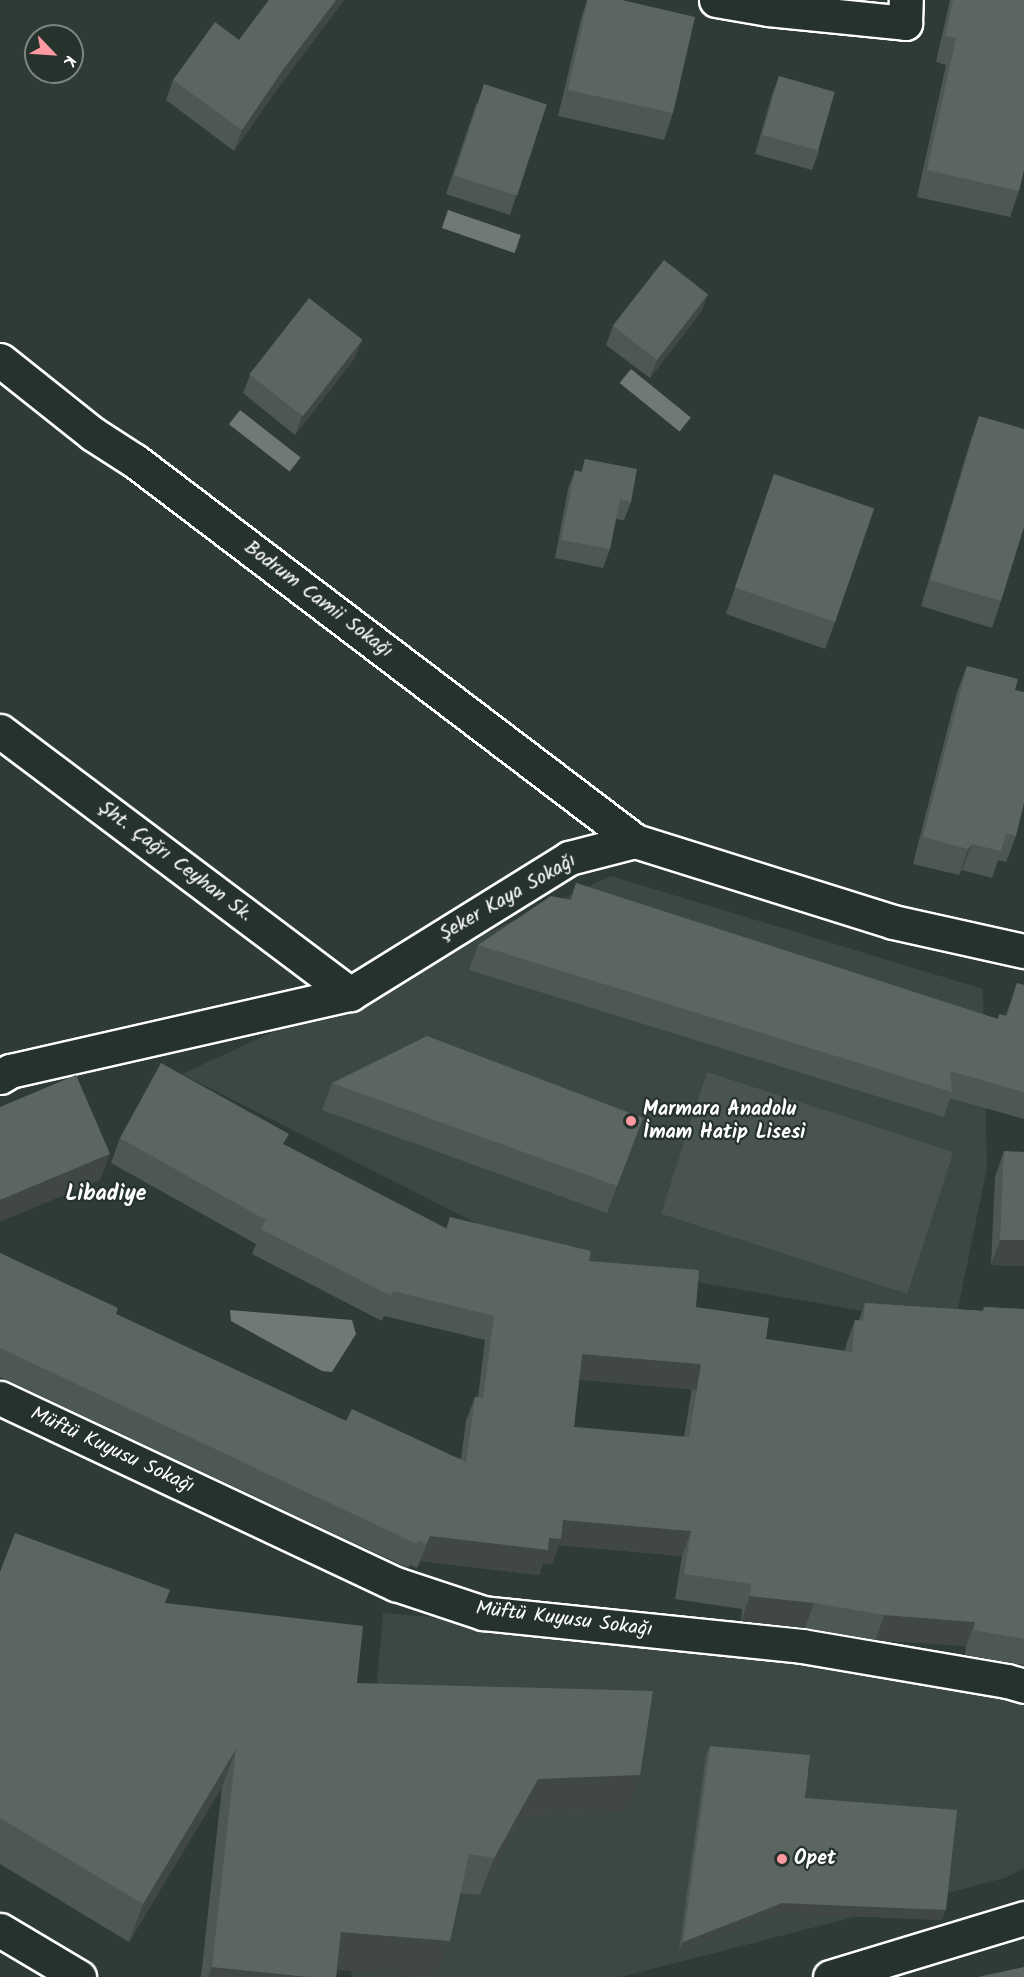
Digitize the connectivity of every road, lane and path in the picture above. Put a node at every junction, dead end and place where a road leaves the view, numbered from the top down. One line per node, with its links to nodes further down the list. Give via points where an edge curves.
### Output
1 (716, 0): 2 (street, via 904,23)
2 (906, 0)
3 (0, 360): 5 (street, Bodrum Camii Sokağı)
4 (0, 731): 7 (street, Şht. Çağrı Ceyhan Sk.)
5 (635, 841): 6 (street, via 893,922); 7 (street, Şeker Kaya Sokağı, via 569,858)
6 (1024, 951)
7 (350, 994): 8 (street, Şeker Kaya Sokağı, via 9,1071)
8 (0, 1077)
9 (0, 1398): 10 (street, Müftü Kuyusu Sokağı, via 396,1584 483,1613 802,1646)
10 (1024, 1686)
11 (1024, 1918): 14 (street)
12 (0, 1930): 13 (street)
13 (79, 1977)
14 (830, 1977)

